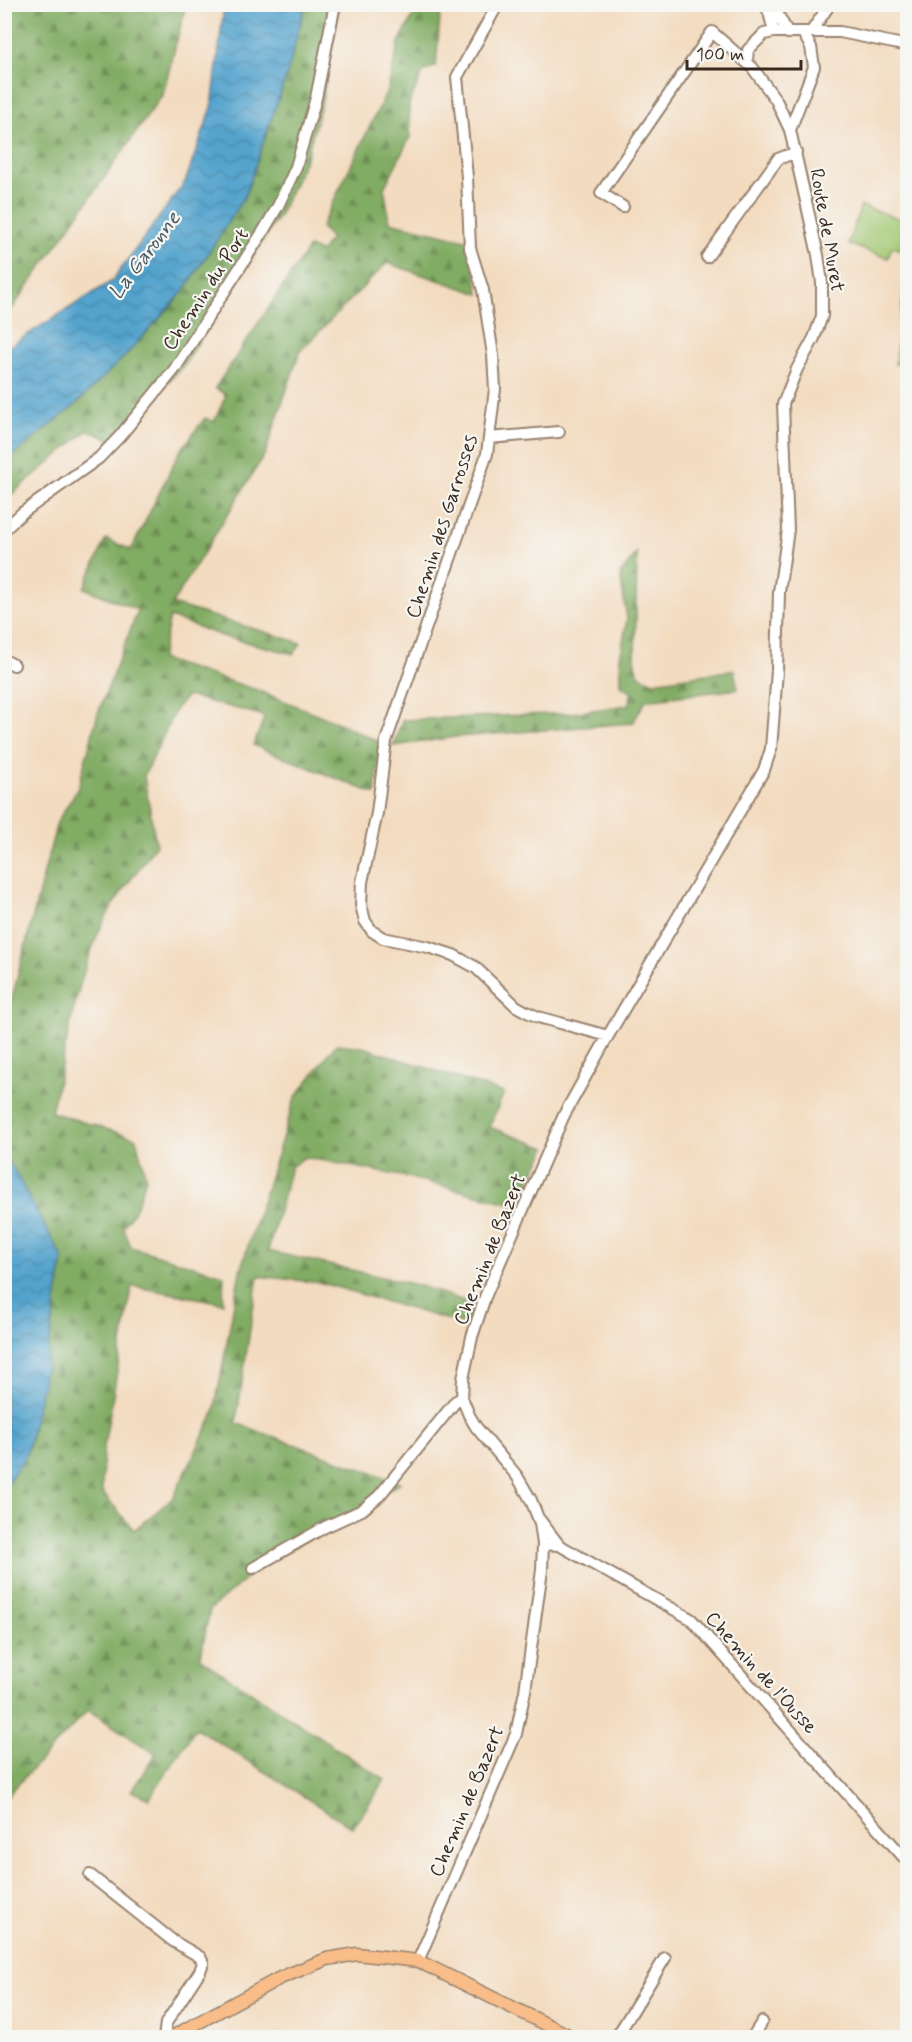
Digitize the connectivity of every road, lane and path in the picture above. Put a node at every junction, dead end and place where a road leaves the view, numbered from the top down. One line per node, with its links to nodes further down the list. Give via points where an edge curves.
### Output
1 (335, 4): 20 (street, Chemin du Port, via 316,98 296,167 264,230 174,370 120,436 92,464)
2 (498, 4): 19 (street, Chemin des Garrosses, via 457,77 470,248 483,290 493,355 495,389)
3 (765, 4): 6 (street)
4 (772, 4): 8 (street)
5 (830, 4): 7 (street)
6 (770, 29): 8 (street); 11 (street)
7 (812, 32): 8 (street); 9 (street, via 840,32); 10 (street); 10 (street)
8 (788, 33)
9 (908, 46)
10 (811, 47): 12 (street, via 814,67)
11 (743, 52): 13 (street, Route de Muret); 16 (street, via 712,32 601,193)
12 (797, 111): 13 (street); 14 (street)
13 (783, 114): 14 (street, Route de Muret)
14 (790, 130): 15 (street, Route de Muret)
15 (795, 152): 17 (street, via 778,159); 21 (street, Route de Muret, via 818,255 824,302 822,316 783,404 789,530 779,592)
16 (623, 207)
17 (707, 257)
18 (559, 432): 19 (street)
19 (489, 438): 22 (street, Chemin des Garrosses, via 463,525 386,741 377,813 362,882 365,921 382,938 453,955 475,967 525,1011)
20 (4, 530)
21 (777, 671): 22 (street, Chemin de Bazert, via 771,749 764,770)
22 (608, 1036): 23 (street, Chemin de Bazert, via 564,1115 485,1297 472,1337)
23 (462, 1398): 24 (street, Chemin de Bazert, via 476,1427 517,1476); 27 (street, via 379,1496 362,1510)
24 (538, 1518): 25 (street, Chemin de Bazert); 26 (street, Chemin de l'Ousse)
25 (543, 1544): 26 (street, Chemin de l'Ousse); 31 (street, Chemin de Bazert, via 538,1611 516,1734)
26 (559, 1545): 28 (street, Chemin de l'Ousse, via 691,1619)
27 (253, 1568)
28 (908, 1862)
29 (90, 1875): 33 (street, via 173,1941 200,1957 200,1971 166,2023)
30 (665, 1958): 36 (street)
31 (418, 1961): 34 (main road, via 357,1954 327,1959 280,1978); 35 (main road)
32 (762, 2022): 37 (street)
33 (164, 2037)
34 (170, 2037)
35 (574, 2037)
36 (616, 2037)
37 (752, 2037)

